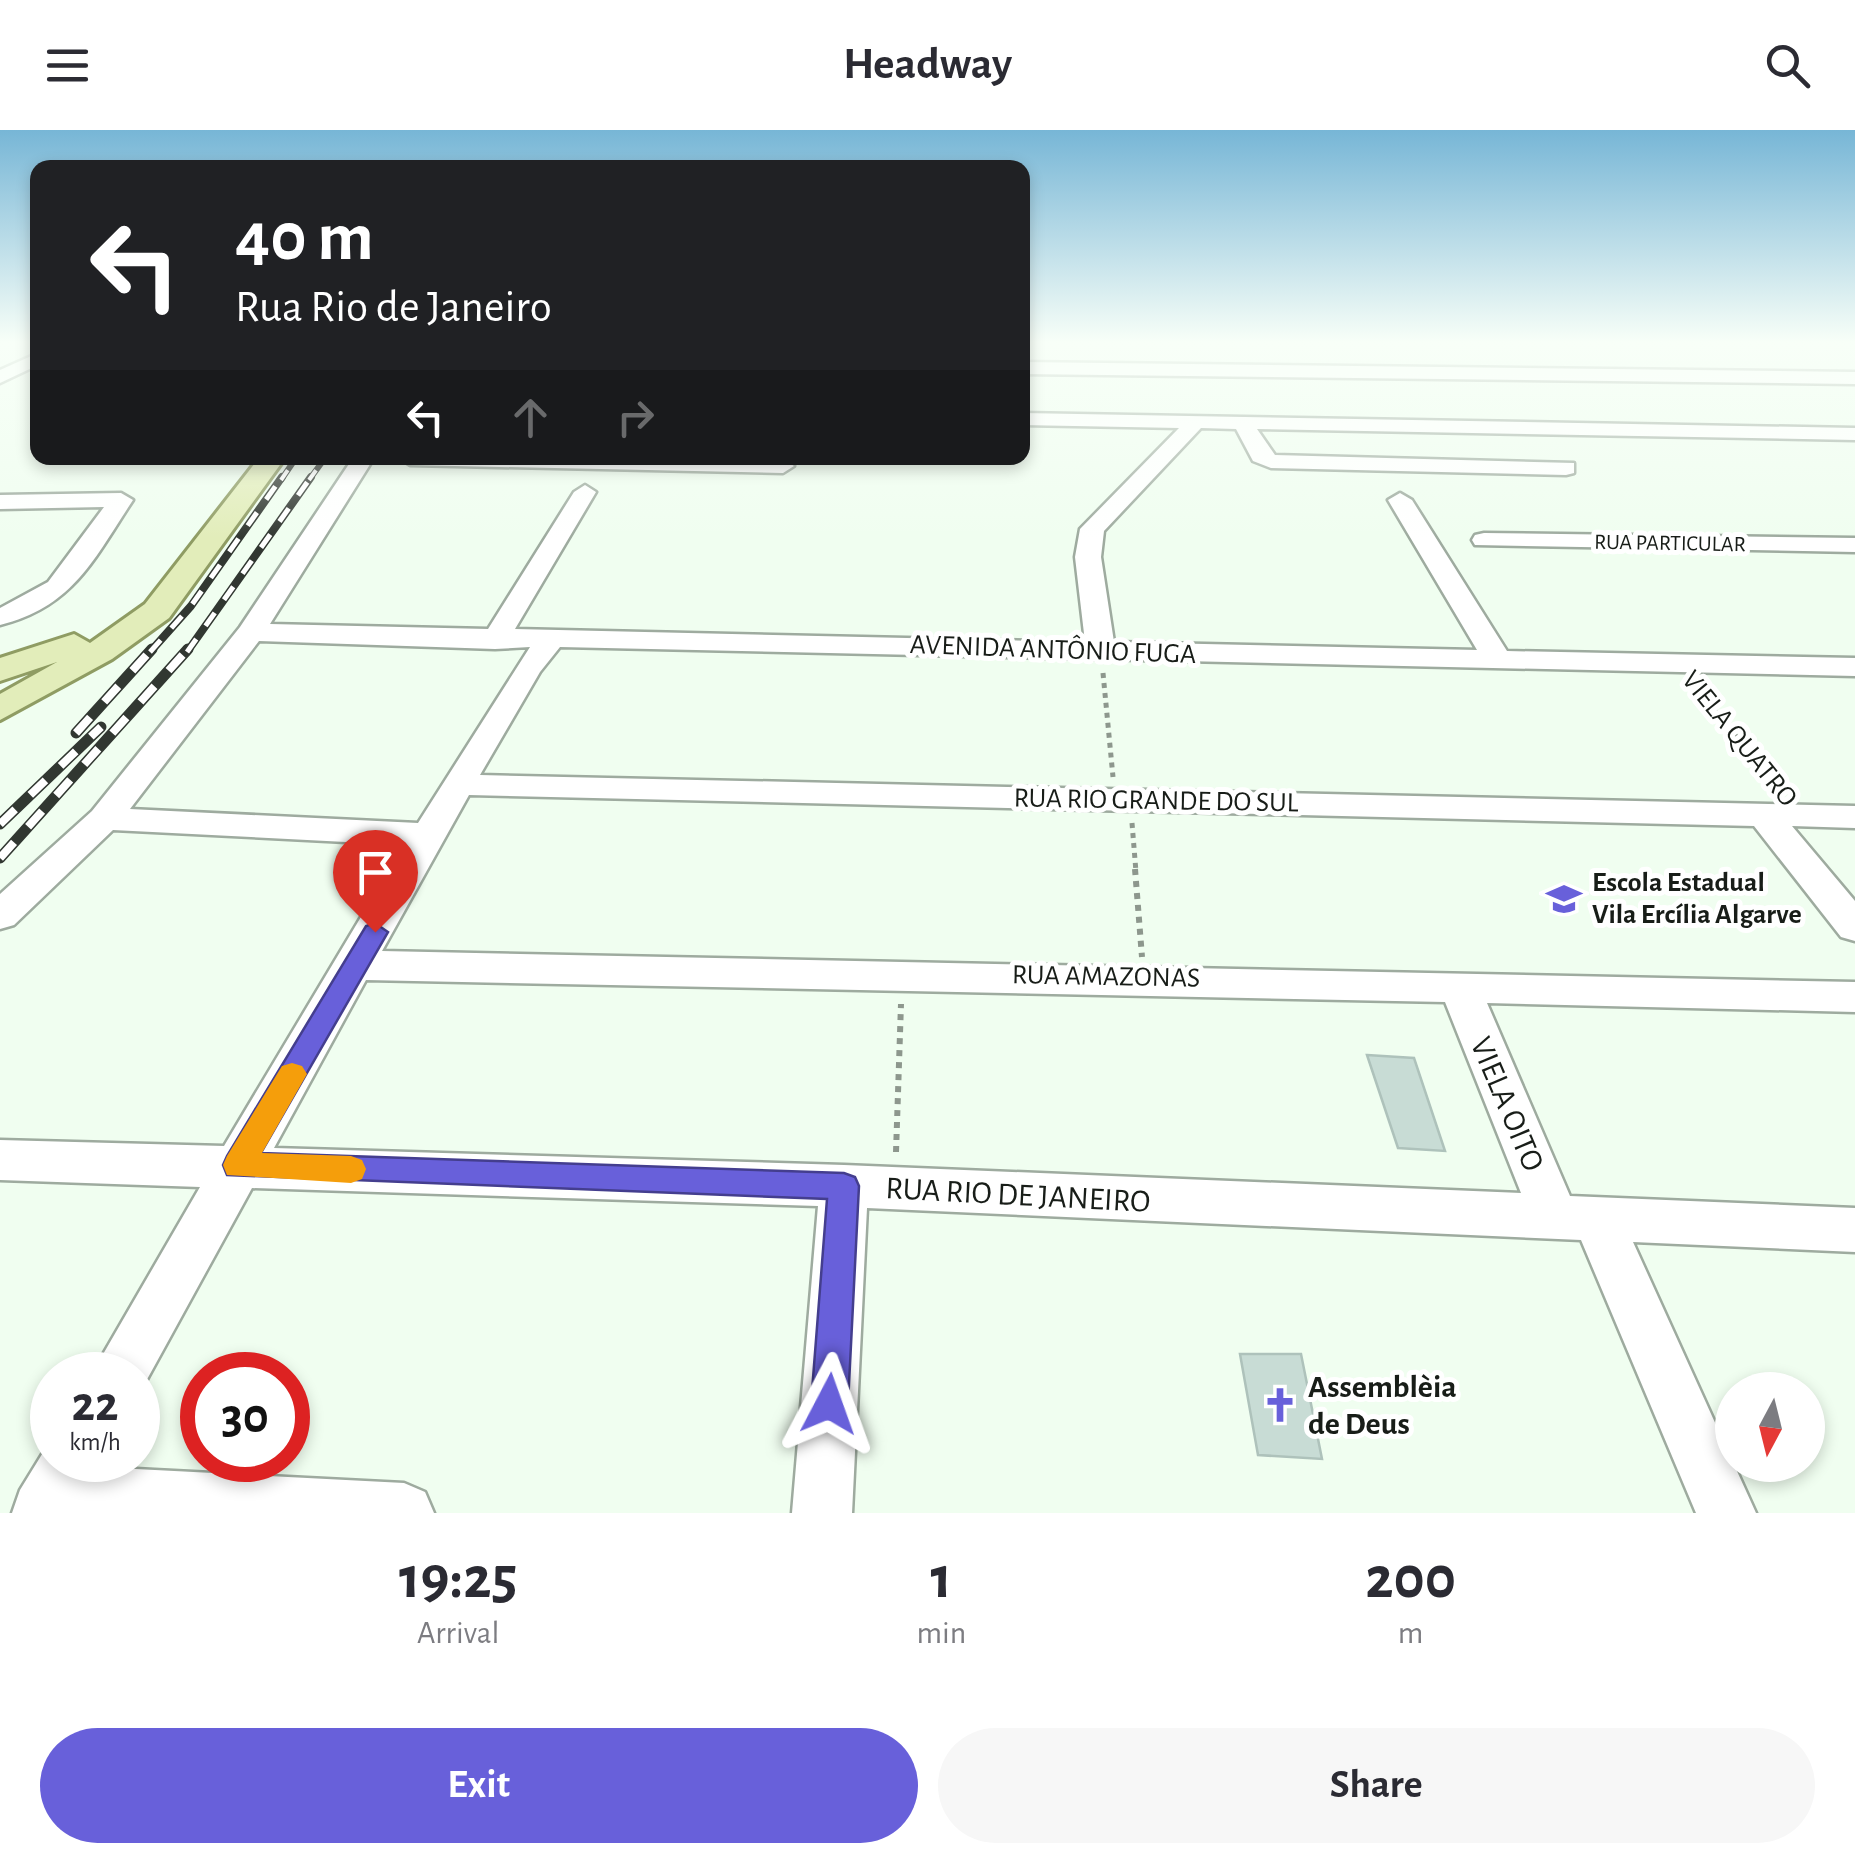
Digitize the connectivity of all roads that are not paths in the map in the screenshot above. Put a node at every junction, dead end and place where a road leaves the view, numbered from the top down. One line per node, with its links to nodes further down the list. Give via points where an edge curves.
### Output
1 (1030, 419): 3 (street)
2 (1243, 423): 3 (street); 4 (street); 9 (street, via 1261,456 1272,462)
3 (1194, 424): 20 (street, via 1092,529 1088,557)
4 (1855, 434)
5 (267, 465): 15 (main road)
6 (358, 465): 17 (street)
7 (736, 465): 8 (street)
8 (783, 466)
9 (1566, 468)
10 (585, 492): 18 (street)
11 (1400, 500): 21 (street)
12 (0, 502): 16 (street, via 121,500 55,595)
13 (1484, 540): 14 (street, RUA PARTICULAR)
14 (1855, 546)
15 (175, 588): 23 (main road, via 117,626); 24 (main road, via 131,632)
16 (0, 617)
17 (251, 632): 18 (street, AVENIDA ANTÔNIO FUGA); 27 (street)
18 (499, 634): 19 (street, AVENIDA ANTÔNIO FUGA)
19 (550, 641): 20 (street, AVENIDA ANTÔNIO FUGA); 25 (street)
20 (1101, 653): 21 (street, AVENIDA ANTÔNIO FUGA)
21 (1496, 657): 22 (street, AVENIDA ANTÔNIO FUGA)
22 (1855, 667)
23 (0, 670)
24 (0, 708)
25 (458, 785): 26 (street, RUA RIO GRANDE DO SUL); 29 (street)
26 (1763, 814): 28 (street, RUA RIO GRANDE DO SUL); 31 (street, VIELA QUATRO)
27 (104, 818): 29 (street); 30 (street)
28 (1855, 818)
29 (428, 836): 32 (street)
30 (0, 916)
31 (1855, 927)
32 (358, 964): 33 (street, RUA AMAZONAS, via 1144,976); 36 (street)
33 (1460, 989): 34 (street, RUA AMAZONAS); 38 (street, VIELA OITO)
34 (1855, 997)
35 (0, 1160): 36 (street, RUA RIO DE JANEIRO)
36 (238, 1165): 37 (street, RUA RIO DE JANEIRO); 40 (street)
37 (869, 1188): 38 (street, RUA RIO DE JANEIRO); 43 (street)
38 (1576, 1220): 39 (street, RUA RIO DE JANEIRO); 44 (street, VIELA OITO)
39 (1855, 1230)
40 (132, 1352)
41 (54, 1489): 42 (street)
42 (404, 1513)
43 (822, 1513)
44 (1726, 1513)

